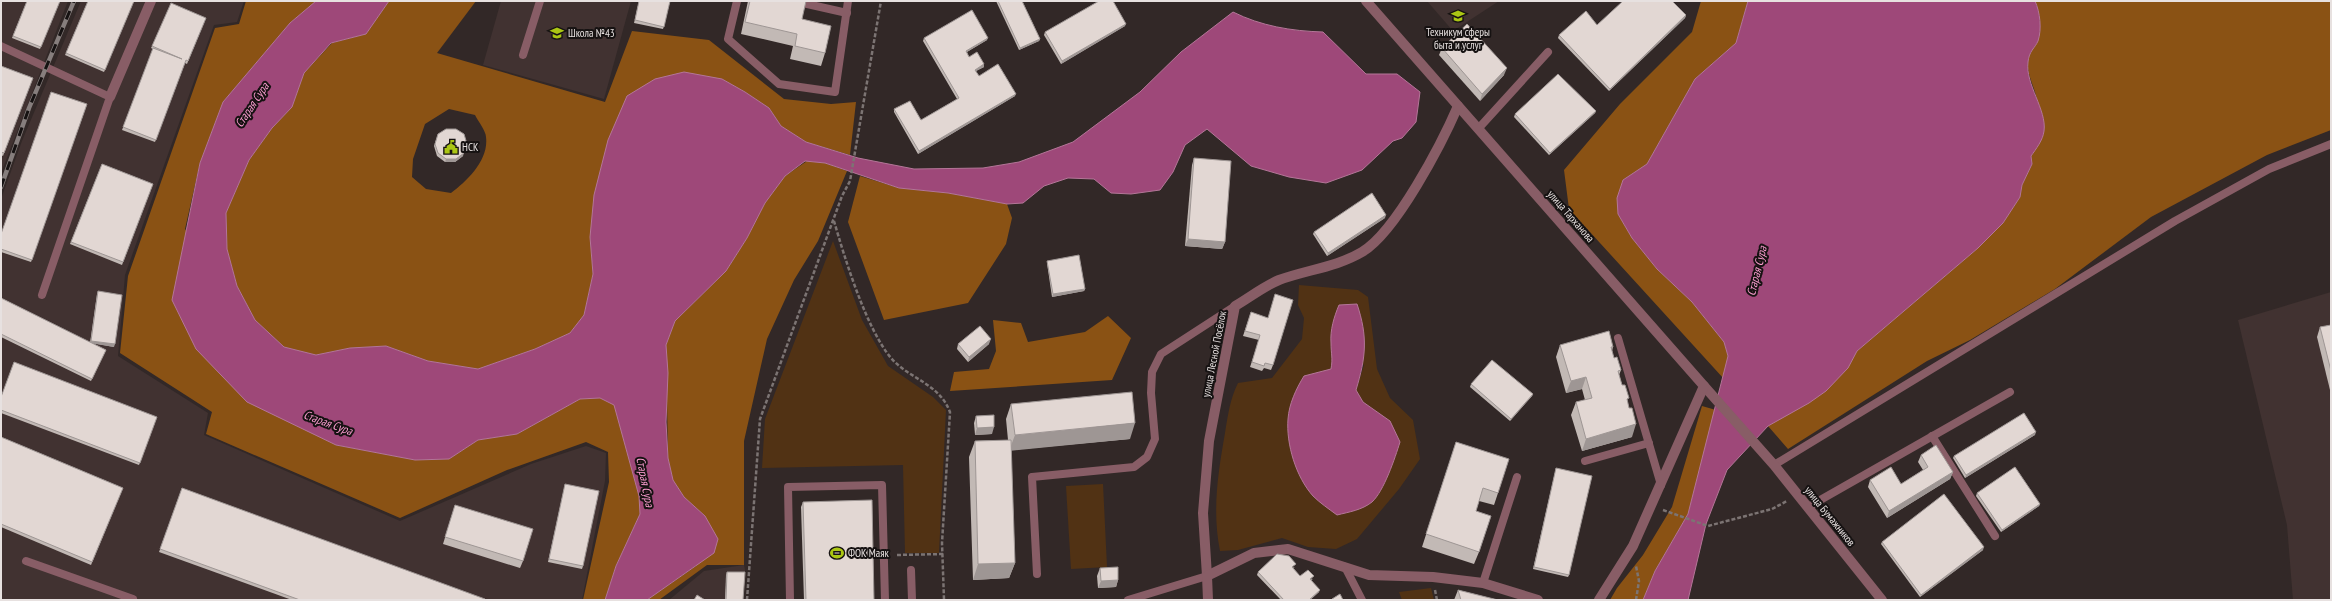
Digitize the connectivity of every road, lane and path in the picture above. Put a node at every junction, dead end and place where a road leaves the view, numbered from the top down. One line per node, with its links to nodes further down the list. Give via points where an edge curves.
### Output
1 (151, 1): 12 (street)
2 (540, 1): 11 (lane)
3 (736, 1): 8 (lane, via 728,39 779,84 835,92)
4 (794, 1): 8 (lane)
5 (848, 1): 8 (lane)
6 (881, 1): 16 (path, via 850,182)
7 (1366, 1): 13 (street, улица Тарханова)
8 (846, 13)
9 (1, 46): 12 (lane)
10 (1548, 52): 14 (lane)
11 (522, 55)
12 (110, 97): 17 (lane)
13 (1458, 106): 14 (street, улица Тарханова); 18 (street, улица Лесной Посёлок, via 1444,138 1403,206 1382,233 1363,251 1343,261 1278,280)
14 (1478, 129): 20 (street, улица Тарханова)
15 (2331, 144): 26 (lane, via 2269,169 2175,221)
16 (834, 220): 34 (path, via 868,316 891,358 945,399 950,412); 43 (path, via 760,419)
17 (42, 295)
18 (1235, 306): 39 (lane, via 1161,354 1152,372 1155,439 1147,457 1134,467 1032,476); 40 (street, улица Лесной Посёлок, via 1209,441 1202,513)
19 (1618, 338): 23 (lane)
20 (1704, 386): 24 (street, улица Тарханова); 28 (street)
21 (2010, 392): 22 (lane)
22 (1932, 436): 31 (lane); 32 (lane)
23 (1649, 443): 25 (lane); 28 (lane)
24 (1758, 448): 26 (street, улица Бумажников)
25 (1585, 461)
26 (1774, 465): 31 (street, улица Бумажников)
27 (1517, 477): 41 (lane)
28 (1661, 485): 30 (street)
29 (1789, 500): 30 (path, via 1772,509 1708,526)
30 (1652, 506): 33 (street)
31 (1808, 507): 54 (street, улица Бумажников)
32 (1995, 536)
33 (1633, 546): 52 (street); 53 (path, via 1639,581)
34 (943, 554): 35 (path); 47 (path)
35 (884, 555): 44 (lane, via 882,485 788,487); 45 (lane)
36 (26, 561): 42 (lane)
37 (1345, 567): 40 (street, via 1288,549 1254,553); 41 (street, via 1369,575 1433,577); 50 (lane)
38 (911, 570): 46 (lane)
39 (1037, 574)
40 (1207, 576): 48 (lane); 49 (street, улица Лесной Посёлок)
41 (1483, 583): 51 (street)
42 (134, 600)
43 (747, 600)
44 (790, 600)
45 (885, 600)
46 (912, 600)
47 (944, 600)
48 (1128, 600)
49 (1208, 600)
50 (1362, 600)
51 (1538, 600)
52 (1599, 600)
53 (1636, 600)
54 (1882, 600)

